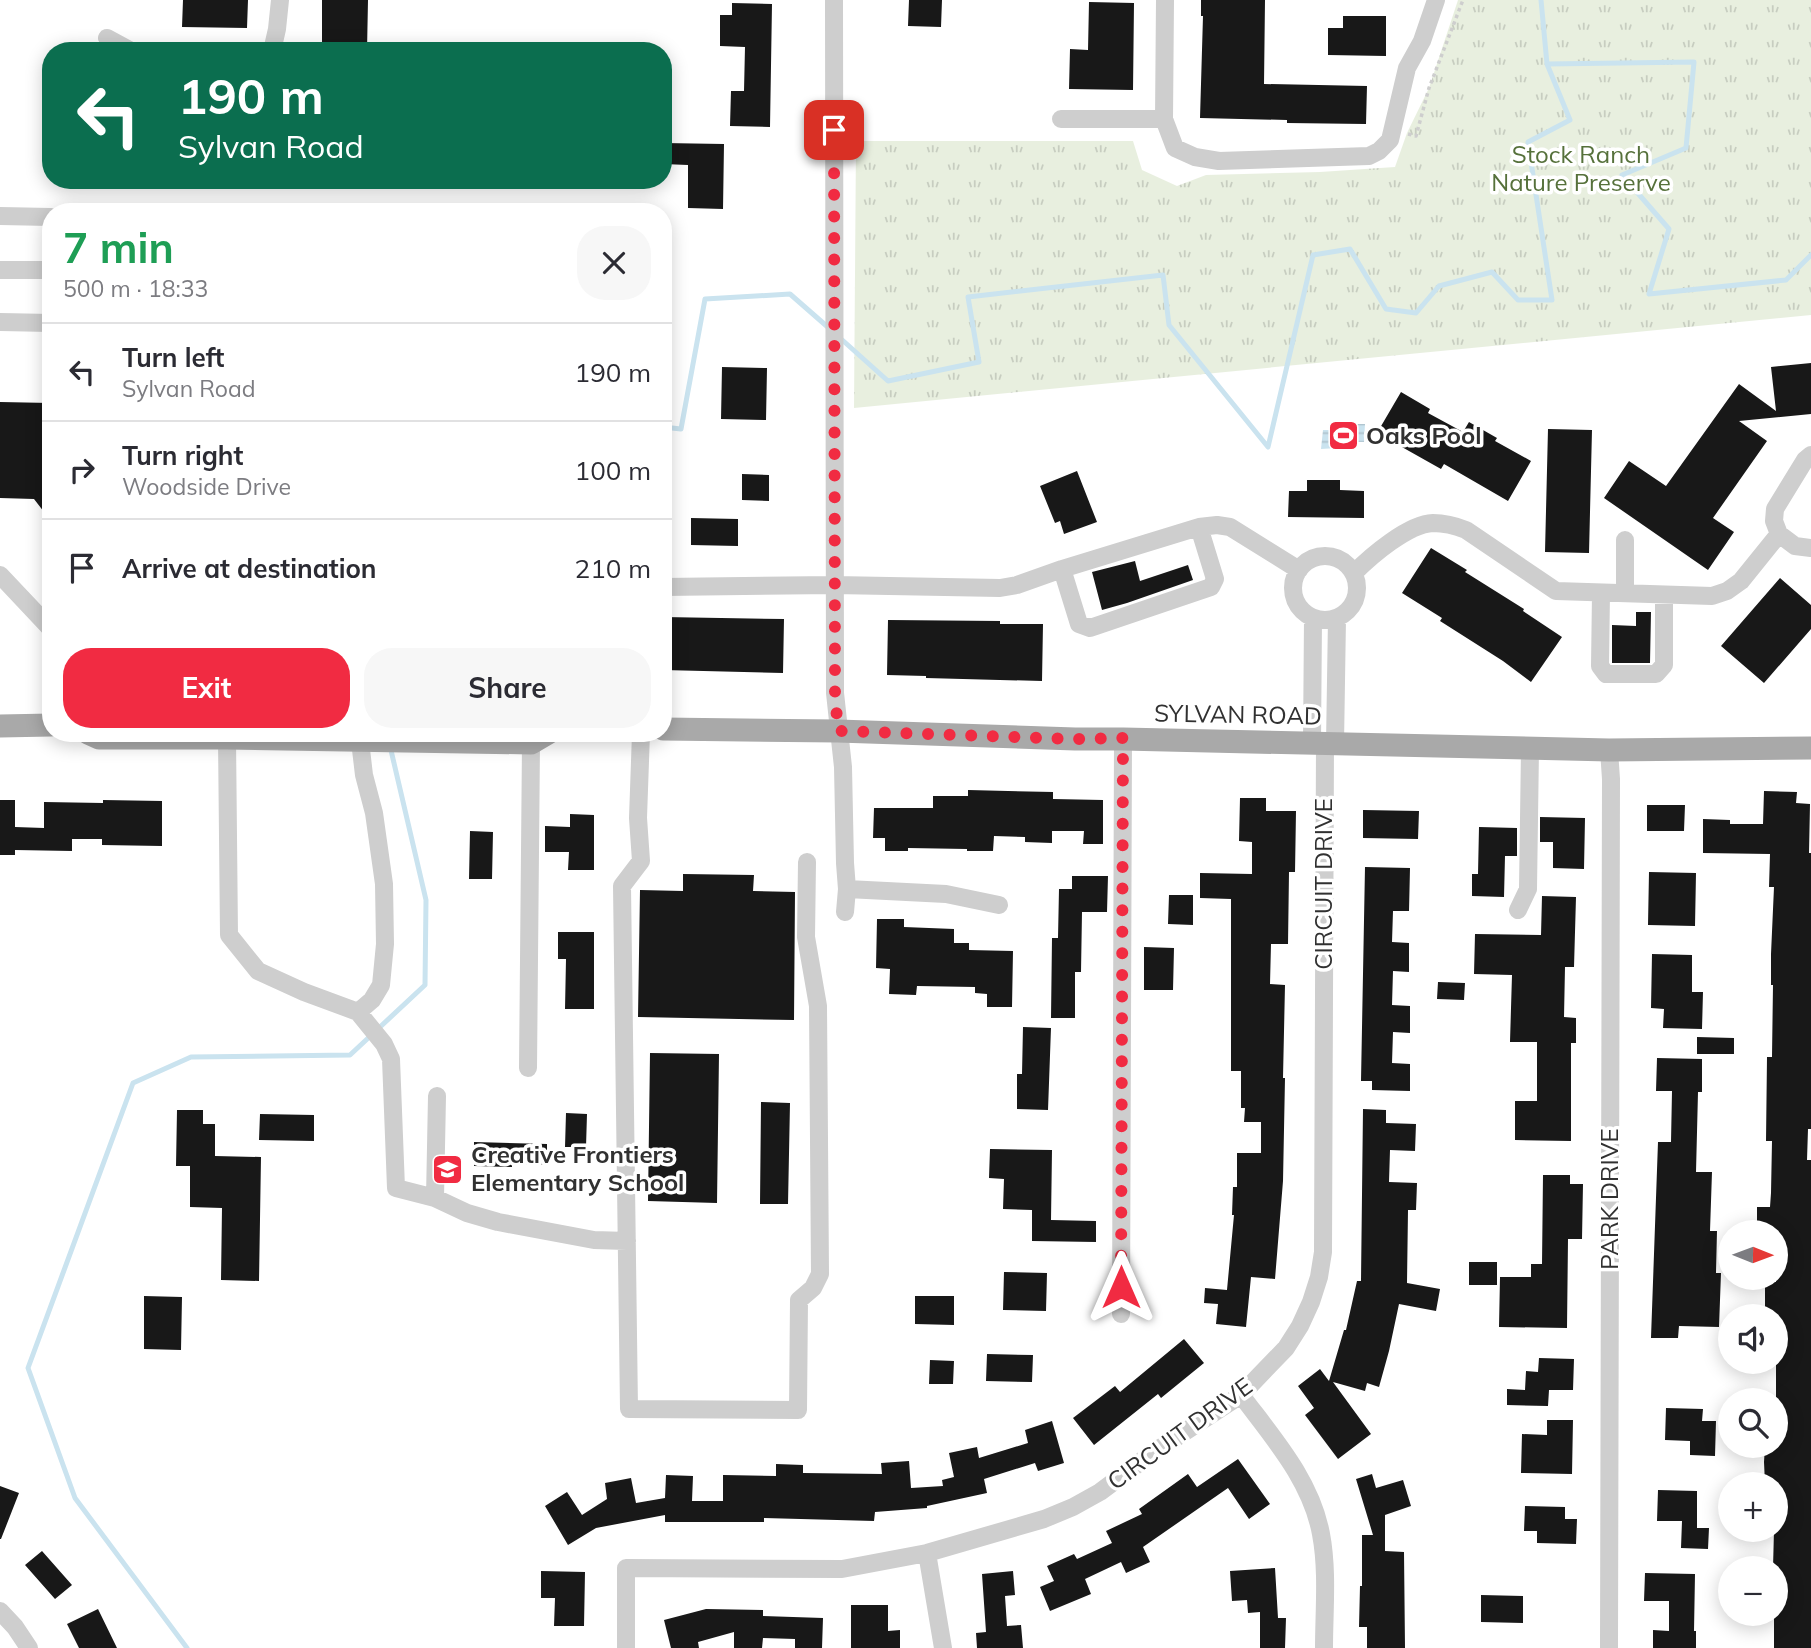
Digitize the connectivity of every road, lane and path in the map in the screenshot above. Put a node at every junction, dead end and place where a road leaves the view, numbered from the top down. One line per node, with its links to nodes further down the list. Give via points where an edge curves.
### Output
1 (280, 0): 8 (street)
2 (834, 0): 27 (street)
3 (1165, 0): 10 (street)
4 (1436, 0): 10 (street, via 1407,68 1390,140 1369,156 1219,161 1195,157 1175,148)
5 (1463, 0): 11 (path, via 1416,136)
6 (107, 38): 7 (street)
7 (114, 42)
8 (274, 42)
9 (1061, 119): 10 (street)
10 (1164, 119)
11 (1407, 133)
12 (0, 216): 13 (street)
13 (42, 217)
14 (42, 270): 15 (street)
15 (0, 271)
16 (0, 322): 17 (street)
17 (42, 323)
18 (1811, 455): 20 (street, via 1775,509)
19 (1199, 527): 23 (street); 23 (street, via 1215,579 1211,587 1090,628 1079,624); 24 (street, via 1230,527)
20 (1779, 534): 22 (street, via 1795,546); 31 (street, via 1727,591 1712,596)
21 (1625, 540): 30 (street)
22 (1811, 548)
23 (1062, 569): 27 (street, via 1000,588)
24 (1299, 570): 25 (street, via 1308,560 1329,556); 32 (street, via 1294,597)
25 (1354, 573): 29 (street, via 1414,528 1450,524 1556,591); 33 (street, via 1354,604)
26 (0, 575): 34 (street)
27 (834, 585): 28 (street); 38 (street)
28 (672, 587)
29 (1601, 593): 30 (street); 31 (street, via 1600,666 1606,674 1656,674 1664,665)
30 (1625, 593): 31 (street)
31 (1664, 595)
32 (1313, 618): 33 (street); 44 (street)
33 (1337, 618): 44 (street)
34 (42, 619)
35 (42, 725): 36 (main road)
36 (0, 726)
37 (672, 729): 38 (main road, SYLVAN ROAD)
38 (838, 731): 39 (main road, SYLVAN ROAD); 49 (street)
39 (1123, 738): 44 (main road, SYLVAN ROAD); 58 (street)
40 (227, 742): 53 (street, via 229,935 258,971)
41 (367, 742): 53 (street, via 364,775 383,872 385,944 381,985)
42 (540, 742): 54 (street)
43 (641, 742): 57 (street, via 641,861 622,886)
44 (1324, 743): 46 (main road, SYLVAN ROAD); 59 (street, CIRCUIT DRIVE, via 1323,1251 1319,1277 1300,1326 1286,1348)
45 (1811, 748): 47 (main road, SYLVAN ROAD)
46 (1530, 749): 47 (main road, SYLVAN ROAD); 51 (street, via 1528,889)
47 (1608, 750): 66 (street, PARK DRIVE)
48 (807, 862): 57 (street, via 806,937 818,1006 820,1274 799,1300 799,1410 629,1409)
49 (847, 890): 50 (street, via 946,894); 52 (street)
50 (999, 905)
51 (1518, 910)
52 (845, 912)
53 (362, 1017): 56 (street, via 391,1059 396,1188)
54 (528, 1068)
55 (437, 1096): 56 (street)
56 (435, 1198): 57 (street, via 498,1222 594,1240)
57 (627, 1241)
58 (1121, 1314)
59 (1241, 1395): 60 (street, CIRCUIT DRIVE, via 1073,1507); 65 (street, via 1287,1457 1314,1507 1324,1560)
60 (927, 1553): 63 (street, CIRCUIT DRIVE, via 842,1569 626,1568); 64 (street)
61 (0, 1611): 62 (street)
62 (29, 1648)
63 (626, 1648)
64 (943, 1648)
65 (1324, 1648)
66 (1609, 1648)

